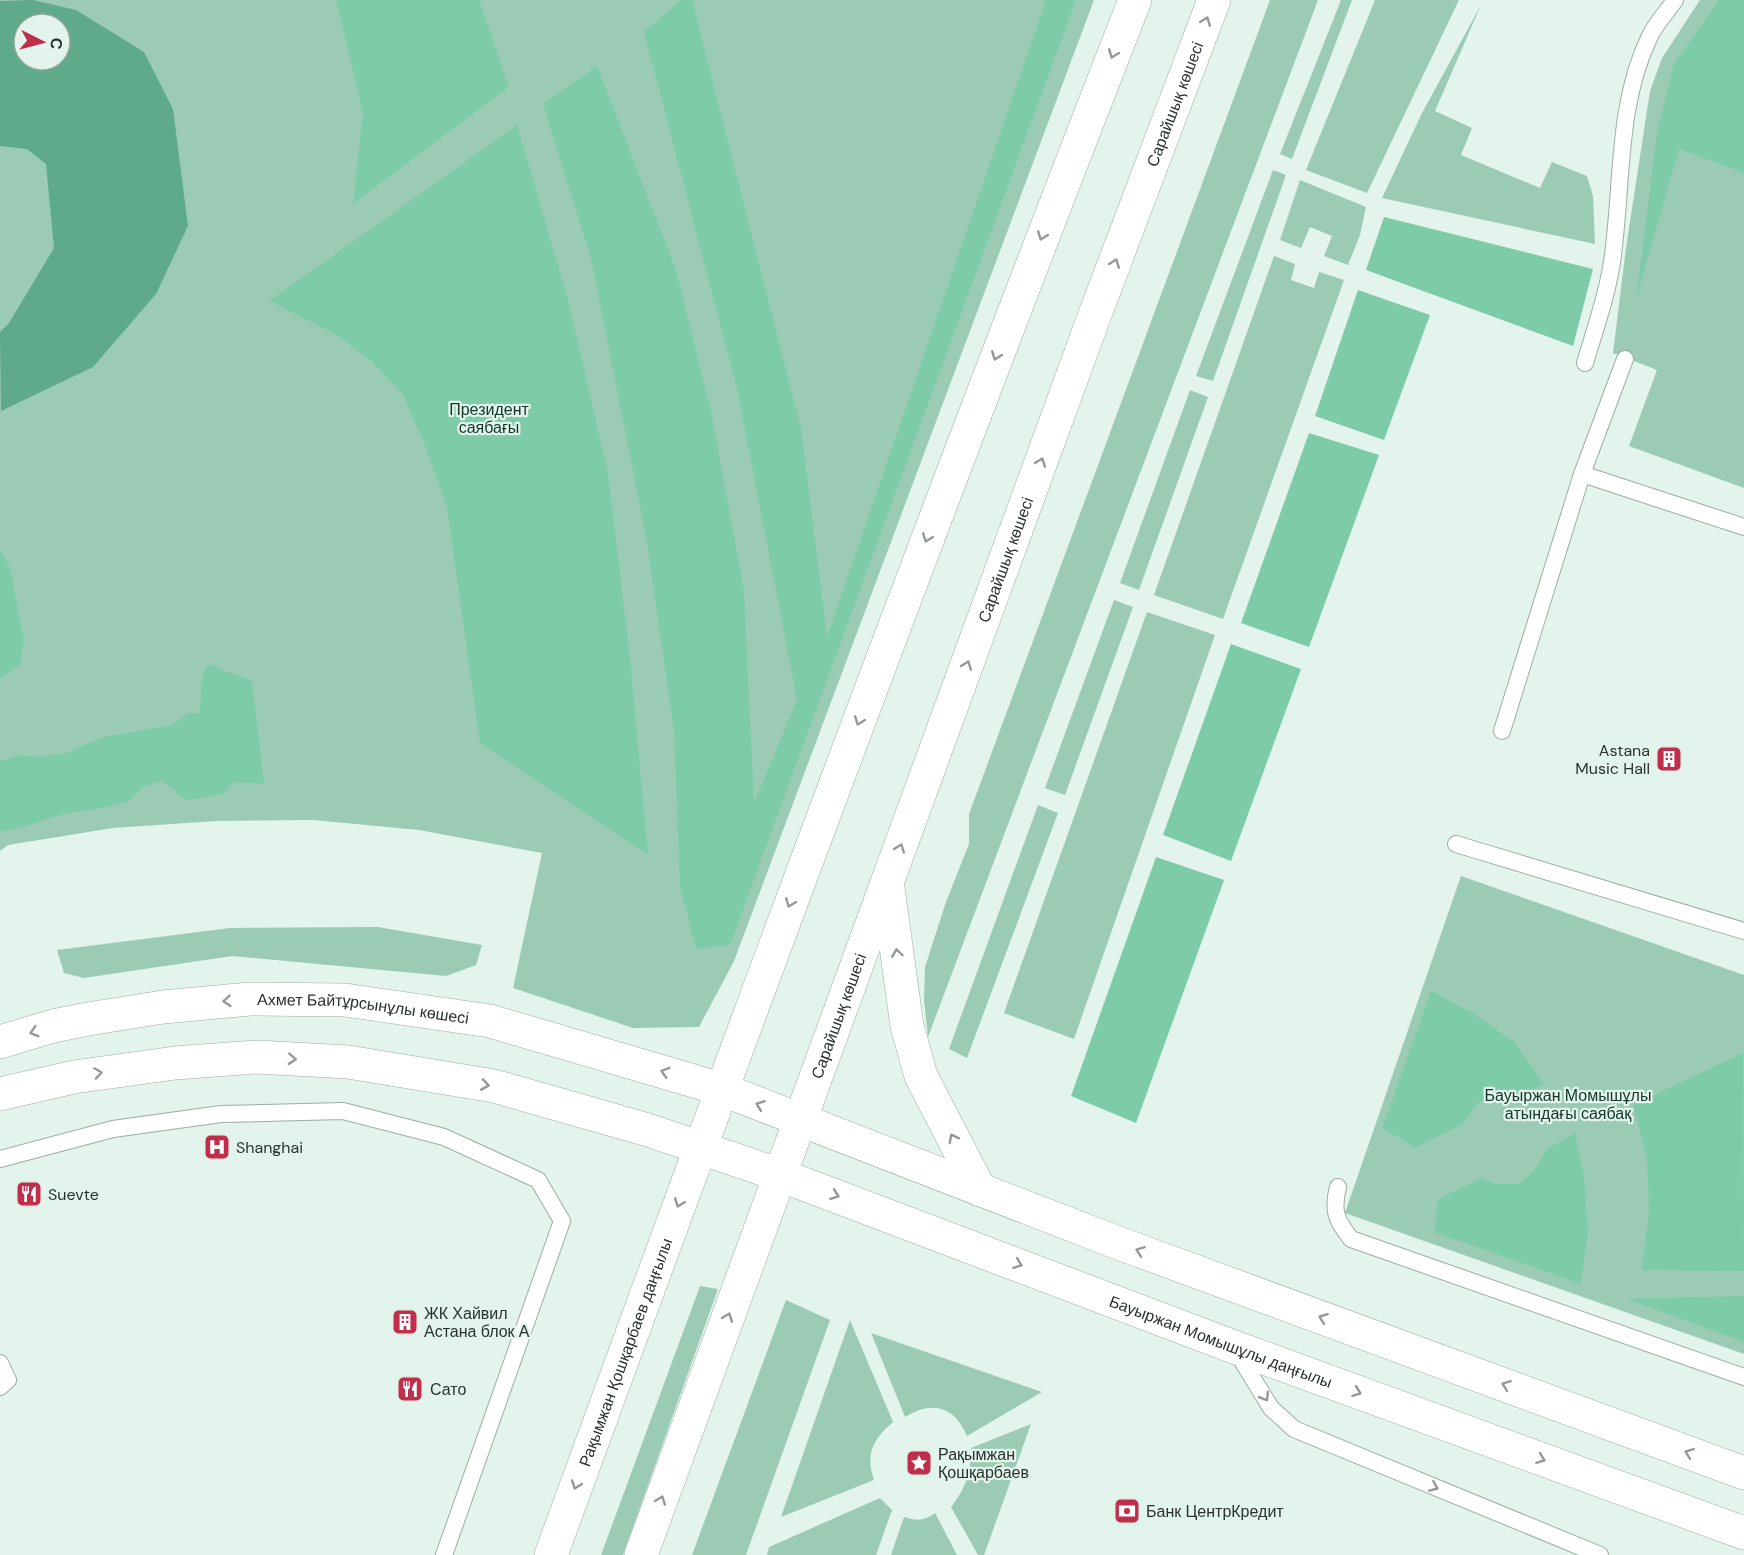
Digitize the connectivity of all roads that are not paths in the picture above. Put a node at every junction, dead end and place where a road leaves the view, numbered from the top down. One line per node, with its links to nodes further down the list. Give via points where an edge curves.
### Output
1 (1135, 0): 13 (main road, one-way to 13, via 1017,301)
2 (1214, 0): 10 (main road, Сарайшық көшесі, one-way to 2)
3 (1675, 0): 5 (lane, via 1649,37 1632,86 1612,260)
4 (1625, 359): 6 (lane)
5 (1585, 363)
6 (1582, 474): 7 (lane); 8 (lane)
7 (1744, 527)
8 (1502, 731)
9 (1456, 844): 11 (lane)
10 (888, 883): 15 (main road, Сарайшық көшесі); 20 (main road, one-way to 10, via 921,1076 907,1026)
11 (1744, 931)
12 (0, 1042): 13 (main road, Ахмет Байтұрсынұлы көшесі, one-way to 12, via 490,1021 345,1000 250,999 163,1007 53,1026)
13 (721, 1089): 15 (main road, one-way to 13); 16 (main road, Рақымжан Қошқарбаев даңғылы)
14 (0, 1094): 16 (main road, one-way to 16, via 74,1077 175,1063 257,1057 348,1062 494,1086)
15 (800, 1120): 18 (main road, Сарайшық көшесі); 20 (main road)
16 (700, 1149): 18 (main road, Бауыржан Момышұлы даңғылы); 28 (main road, Рақымжан Қошқарбаев даңғылы, one-way to 28)
17 (0, 1159): 27 (lane, via 113,1129 221,1114 343,1111 444,1137 538,1180 562,1221)
18 (780, 1175): 21 (main road, Бауыржан Момышұлы даңғылы, one-way to 21); 29 (main road, one-way to 18)
19 (1338, 1187): 23 (lane, via 1334,1204 1339,1224 1351,1239)
20 (980, 1190): 25 (main road, one-way to 20)
21 (1234, 1347): 26 (main road, Бауыржан Момышұлы даңғылы, one-way to 26); 30 (lane, one-way to 30, via 1271,1408 1294,1429)
22 (0, 1363): 24 (lane, via 9,1380)
23 (1744, 1377)
24 (0, 1387)
25 (1744, 1473)
26 (1744, 1533)
27 (444, 1555)
28 (550, 1555)
29 (641, 1555)
30 (1600, 1555)

